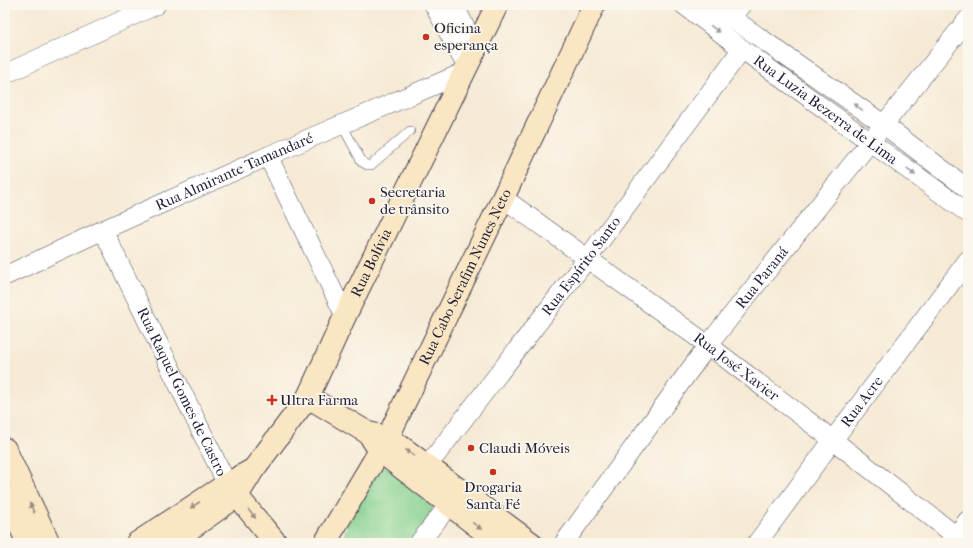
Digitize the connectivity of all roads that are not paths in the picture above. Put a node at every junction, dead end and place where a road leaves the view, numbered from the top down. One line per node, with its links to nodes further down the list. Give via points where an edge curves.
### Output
1 (156, 5): 12 (street)
2 (434, 5): 11 (street)
3 (454, 5): 11 (street)
4 (497, 5): 11 (street, Rua Bolívia)
5 (594, 5): 19 (street, Rua Cabo Serafim Nunes Neto)
6 (684, 5): 10 (street, Rua Luzia Bezerra de Lima, one-way to 10)
7 (713, 5): 8 (street, Rua Luzia Bezerra de Lima)
8 (736, 12): 13 (street, Rua Luzia Bezerra de Lima, one-way to 8)
9 (968, 19): 13 (street, Rua Paraná)
10 (742, 49): 16 (street, Rua Luzia Bezerra de Lima); 22 (street, Rua Espírito Santo)
11 (469, 63): 14 (street, Rua Almirante Tamandaré); 25 (street, Rua Bolívia)
12 (5, 74)
13 (883, 124): 16 (street, Rua Paraná); 18 (street, Rua Luzia Bezerra de Lima)
14 (342, 125): 15 (lane, via 362,162 367,166); 17 (street, Rua Almirante Tamandaré)
15 (410, 131)
16 (869, 142): 20 (street, Rua Luzia Bezerra de Lima, one-way to 20); 26 (street, Rua Paraná)
17 (268, 156): 21 (street, Rua Almirante Tamandaré); 25 (street)
18 (968, 189)
19 (503, 198): 22 (street, Rua José Xavier); 28 (street, Rua Cabo Serafim Nunes Neto)
20 (968, 213)
21 (103, 230): 24 (street, Rua Almirante Tamandaré); 32 (street, Rua Raquel Gomes de Castro)
22 (587, 258): 26 (street, Rua José Xavier); 31 (street, Rua Espírito Santo)
23 (968, 260): 29 (street, Rua Acre)
24 (5, 276)
25 (346, 316): 27 (street, Rua Bolívia)
26 (708, 345): 29 (street, Rua José Xavier); 46 (street, Rua Paraná)
27 (308, 397): 28 (street); 32 (street, Rua Bolívia, via 253,470)
28 (379, 440): 31 (street); 36 (street, Rua Cabo Serafim Nunes Neto)
29 (833, 440): 37 (street, Rua José Xavier); 47 (street, Rua Acre)
30 (5, 449): 39 (street, one-way to 30)
31 (422, 473): 34 (street); 45 (street)
32 (232, 490): 40 (street, Rua Bolívia, one-way to 40); 41 (street, Rua Bolívia); 42 (street, Rua Raquel Gomes de Castro, one-way to 42)
33 (5, 495): 38 (street)
34 (449, 505): 43 (street); 44 (street, one-way to 44)
35 (968, 520): 37 (street)
36 (334, 538)
37 (957, 541)
38 (28, 543)
39 (49, 543)
40 (137, 543)
41 (170, 543)
42 (276, 543)
43 (419, 543)
44 (499, 543)
45 (531, 543)
46 (564, 543)
47 (757, 543)

